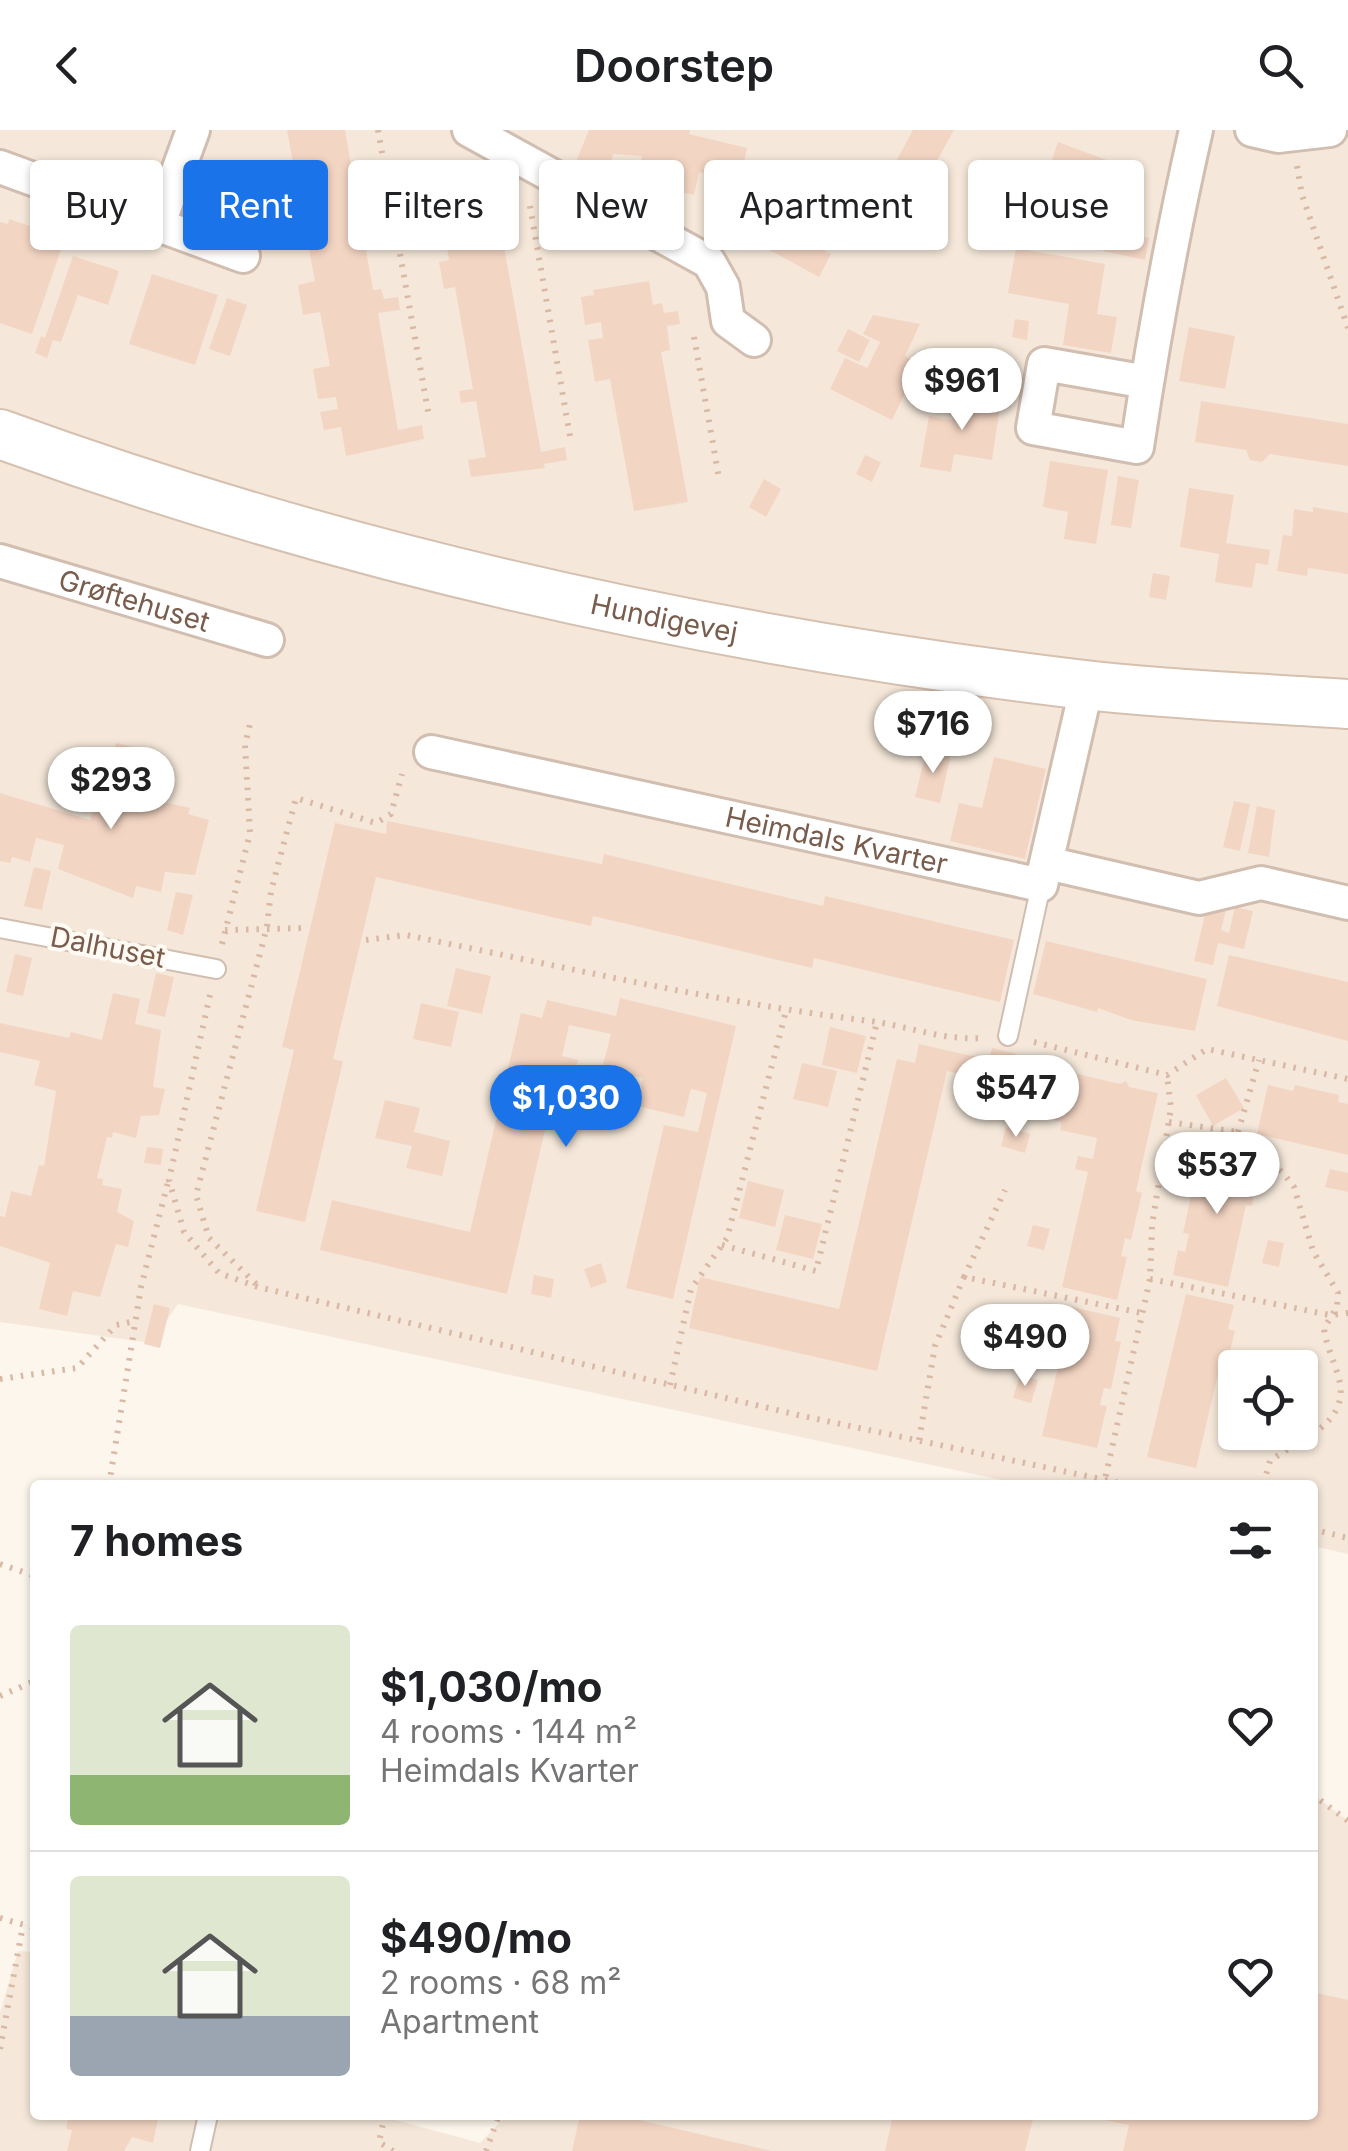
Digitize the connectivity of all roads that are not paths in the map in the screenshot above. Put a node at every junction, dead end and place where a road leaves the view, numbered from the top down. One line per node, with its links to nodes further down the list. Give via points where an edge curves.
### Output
1 (193, 130): 8 (street)
2 (469, 130): 11 (street, via 709,262 723,287 728,321)
3 (1196, 130): 12 (street)
4 (1252, 130): 5 (street)
5 (1330, 130)
6 (0, 167): 7 (street)
7 (30, 178)
8 (163, 212)
9 (163, 228): 10 (street)
10 (243, 256)
11 (754, 340)
12 (1147, 382)
13 (0, 434): 16 (street, Hundigevej, via 134,483 345,546 571,602 821,648)
14 (0, 561): 15 (street, Grøftehuset)
15 (268, 640)
16 (1087, 685): 17 (street, Hundigevej); 19 (street)
17 (1348, 704)
18 (431, 752): 19 (street, Heimdals Kvarter)
19 (1044, 874): 20 (street, Heimdals Kvarter, via 1199,898 1261,883); 23 (lane)
20 (1348, 903)
21 (0, 928): 22 (lane, Dalhuset)
22 (216, 970)
23 (1008, 1036)
24 (207, 2120): 25 (lane)
25 (200, 2151)

